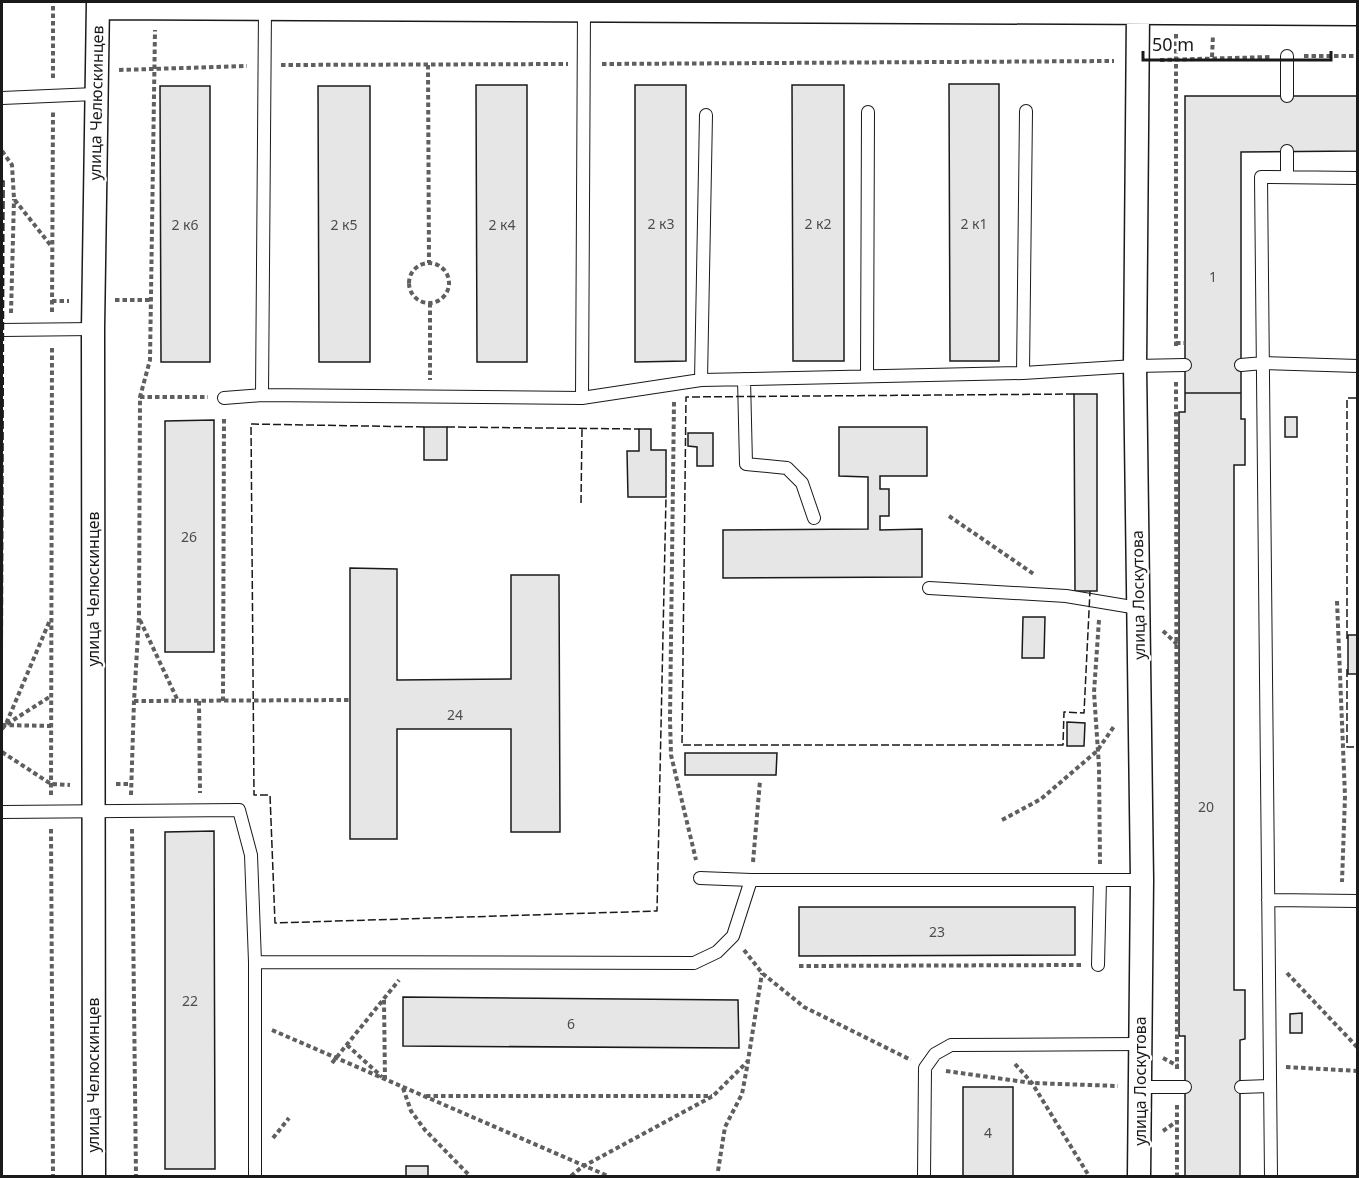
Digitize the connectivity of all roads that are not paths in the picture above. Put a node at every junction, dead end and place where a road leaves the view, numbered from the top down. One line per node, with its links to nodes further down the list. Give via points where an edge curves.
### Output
1 (98, 5): 3 (street); 8 (street, улица Челюскинцев)
2 (1237, 7): 5 (street); 6 (street)
3 (265, 9): 4 (street); 28 (lane)
4 (584, 11): 5 (street); 30 (lane)
5 (1138, 13): 22 (street, улица Лоскутова)
6 (1358, 14)
7 (1287, 56): 9 (lane)
8 (95, 94): 10 (lane); 17 (street, улица Челюскинцев)
9 (1287, 96)
10 (2, 98)
11 (1026, 111): 24 (lane)
12 (868, 112): 25 (lane)
13 (706, 115): 27 (lane)
14 (1287, 152): 15 (lane)
15 (1287, 177): 16 (lane); 19 (lane, via 1261,177)
16 (1358, 178)
17 (93, 329): 18 (lane); 34 (street, улица Челюскинцев)
18 (6, 330)
19 (1263, 363): 21 (lane); 23 (lane); 40 (lane)
20 (1181, 364): 22 (lane)
21 (1241, 365)
22 (1135, 366): 24 (lane); 33 (street, улица Лоскутова)
23 (1358, 366)
24 (1023, 373): 25 (lane)
25 (867, 376): 26 (lane)
26 (744, 379): 27 (lane); 31 (lane, via 746,464 787,468 802,483)
27 (701, 380): 30 (lane)
28 (262, 395): 29 (lane); 30 (lane)
29 (224, 398)
30 (582, 398)
31 (814, 518)
32 (929, 588): 33 (lane, via 1066,596)
33 (1138, 608): 39 (street, улица Лоскутова)
34 (93, 811): 35 (lane); 42 (lane, via 239,810 251,855); 49 (street, улица Челюскинцев)
35 (2, 812)
36 (700, 878): 37 (lane)
37 (751, 880): 38 (lane); 42 (lane, via 733,936 717,952 694,963)
38 (1100, 880): 39 (lane); 43 (lane)
39 (1142, 880): 44 (street, улица Лоскутова)
40 (1268, 900): 41 (lane); 45 (lane)
41 (1358, 901)
42 (255, 962): 50 (lane)
43 (1098, 965)
44 (1139, 1044): 46 (street, улица Лоскутова); 51 (lane, via 951,1045 935,1054 926,1068)
45 (1269, 1086): 48 (lane); 53 (lane)
46 (1140, 1087): 47 (lane); 52 (street, улица Лоскутова)
47 (1181, 1087)
48 (1241, 1087)
49 (94, 1176)
50 (255, 1176)
51 (924, 1176)
52 (1139, 1176)
53 (1271, 1176)

